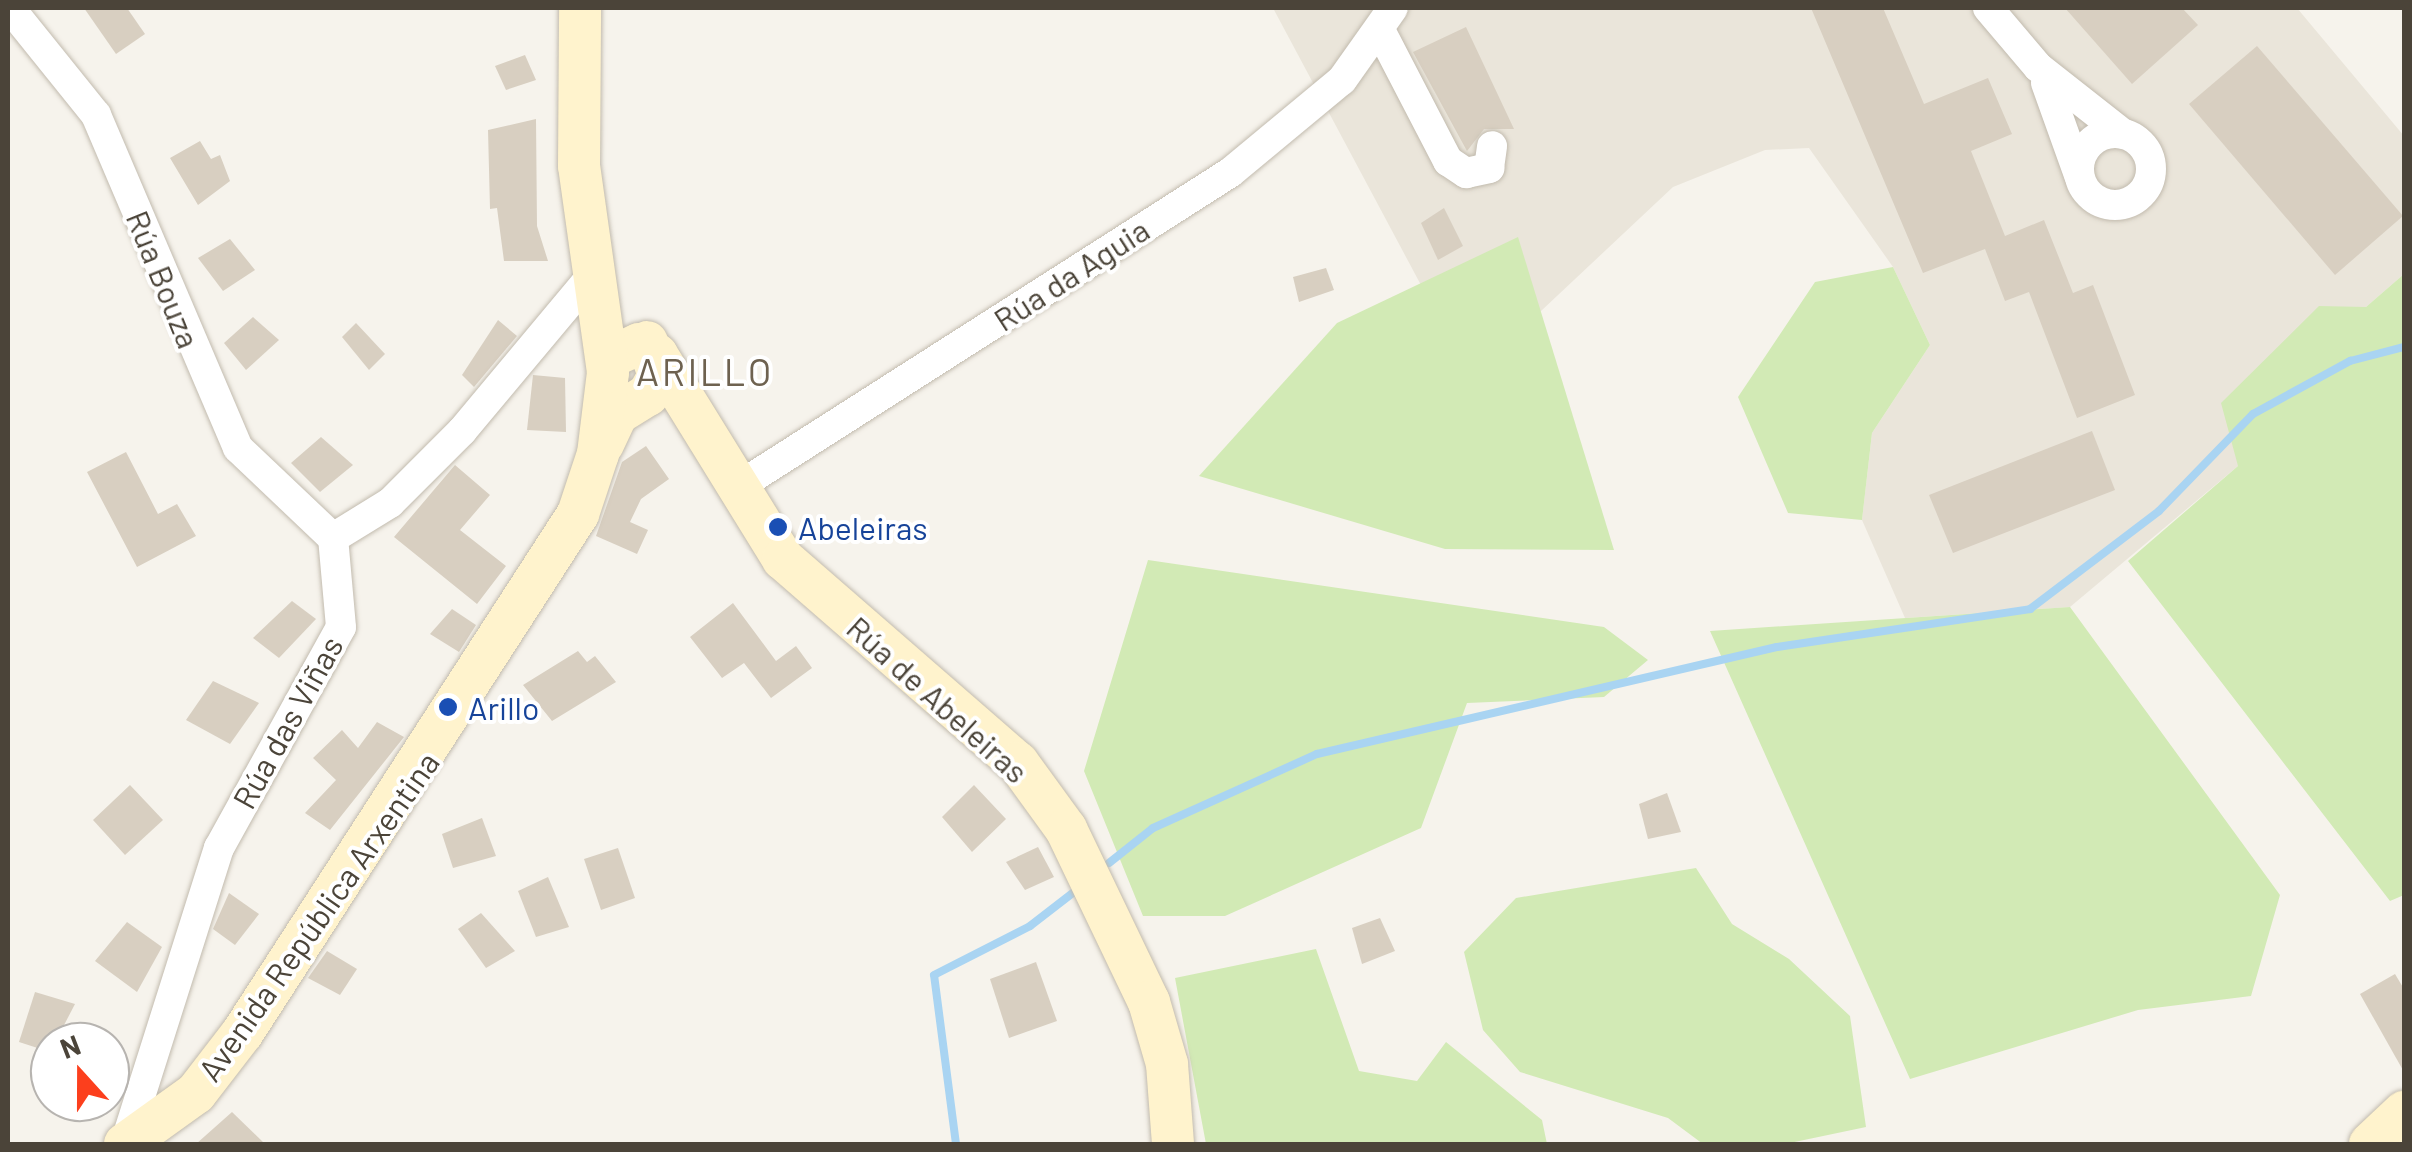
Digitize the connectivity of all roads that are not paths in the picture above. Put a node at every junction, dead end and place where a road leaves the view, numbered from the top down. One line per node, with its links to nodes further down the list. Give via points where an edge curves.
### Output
1 (10, 8): 14 (street, Rúa Bouza, via 96,115 238,448)
2 (580, 8): 9 (main road, Avenida República Arxentina, via 579,166)
3 (1988, 8): 5 (street)
4 (1386, 19): 7 (street, Rúa da Aguia, via 1448,160 1466,173 1489,168); 13 (street, Rúa da Aguia, via 1329,92 1232,172)
5 (2038, 67): 6 (street); 8 (street, via 2066,122)
6 (2123, 134): 8 (street, via 2093,141); 8 (street, via 2151,164 2138,197 2110,205)
7 (1492, 146)
8 (2081, 181)
9 (595, 272): 10 (main road, Avenida República Arxentina); 11 (main road, Avenida República Arxentina); 14 (street, via 462,431 390,502)
10 (608, 365): 11 (main road, Rúa de Abeleiras); 12 (main road, Avenida República Arxentina)
11 (652, 375): 12 (main road, Avenida República Arxentina, via 617,414); 13 (main road, Rúa de Abeleiras, via 713,448)
12 (598, 454): 16 (main road, Avenida República Arxentina, via 550,570 298,952 196,1093)
13 (736, 488): 17 (main road, Rúa de Abeleiras, via 783,559 1018,763 1066,829 1149,1002 1167,1064)
14 (333, 538): 16 (street, Rúa das Viñas, via 341,627 219,848)
15 (2404, 1112): 18 (main road)
16 (125, 1144)
17 (1173, 1144)
18 (2370, 1144)

